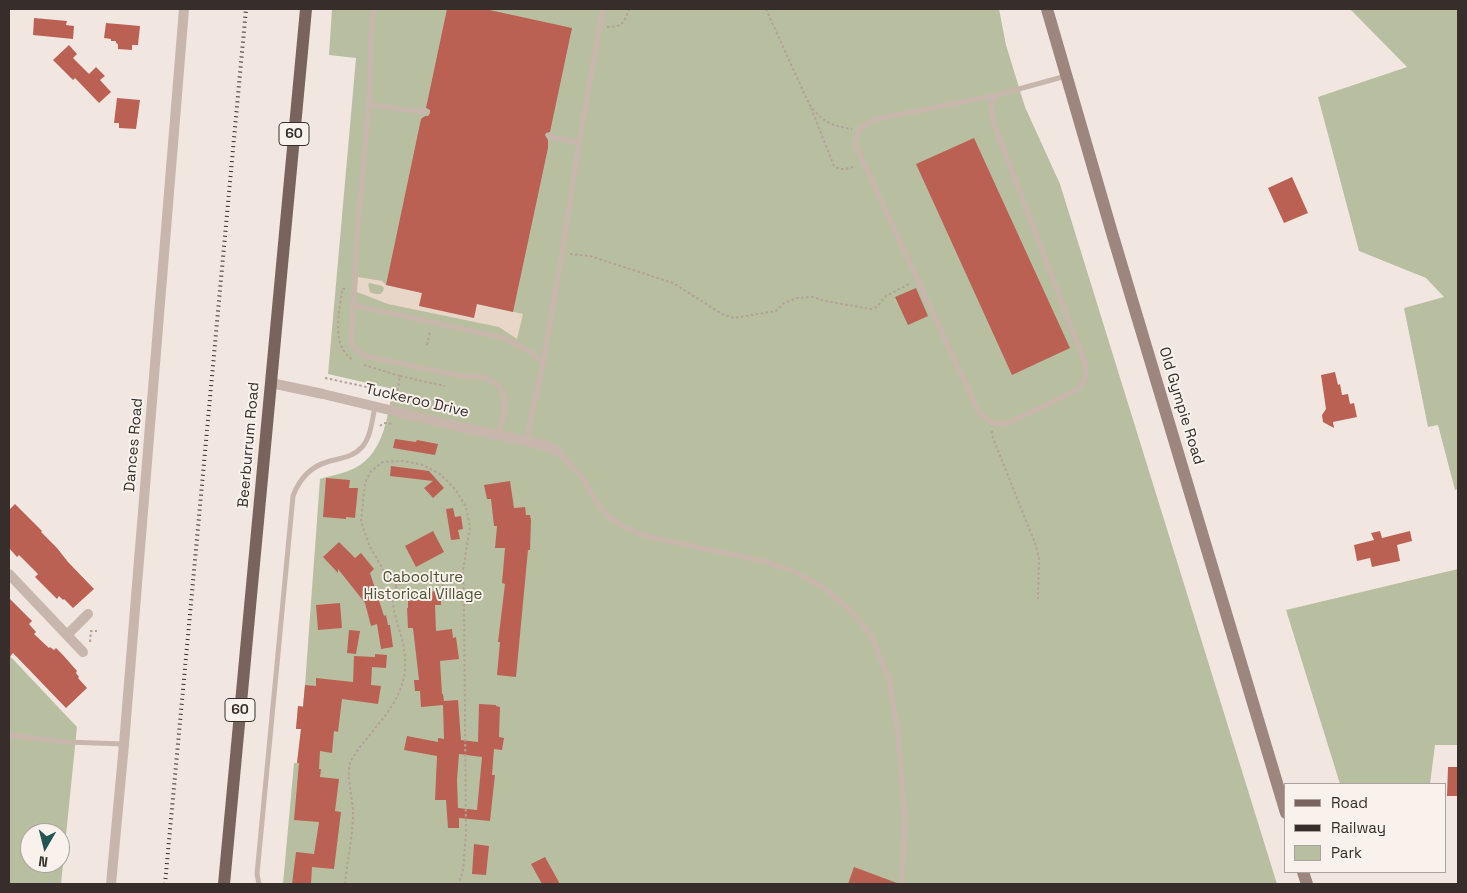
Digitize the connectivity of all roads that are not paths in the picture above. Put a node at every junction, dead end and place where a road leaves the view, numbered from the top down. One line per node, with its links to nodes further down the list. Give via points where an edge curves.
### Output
1 (184, 9): 24 (street, Dances Road)
2 (306, 9): 14 (main road, Beerburrum Road / 60)
3 (375, 9): 8 (lane)
4 (603, 9): 11 (lane)
5 (1047, 9): 6 (main road, Old Gympie Road)
6 (1067, 76): 7 (lane); 25 (main road, Old Gympie Road)
7 (997, 94): 7 (lane, via 873,120 859,130 855,144 979,413 992,423 1006,424 1077,390 1086,378 1086,366 993,121 991,102)
8 (369, 105): 9 (lane); 12 (lane)
9 (426, 112)
10 (548, 136): 11 (lane)
11 (578, 143): 13 (lane)
12 (352, 305): 13 (lane, via 505,338); 16 (lane, via 351,343 366,356 460,376 480,377 498,386 504,397 505,412)
13 (543, 363): 17 (lane)
14 (270, 383): 15 (street, Tuckeroo Drive); 27 (main road, Beerburrum Road / 60)
15 (375, 407): 16 (street, Tuckeroo Drive); 28 (lane, via 371,428 362,446 350,456 311,469 296,486 293,496 257,874)
16 (498, 435): 17 (street, Tuckeroo Drive)
17 (526, 441): 18 (street, Tuckeroo Drive)
18 (557, 451): 29 (lane, via 581,476 610,518 626,528 768,562 795,572 824,588 849,609 871,635 889,680 898,732 905,819)
19 (9, 574): 21 (street)
20 (88, 614): 21 (street)
21 (67, 635): 22 (street)
22 (81, 650)
23 (9, 735): 24 (lane)
24 (124, 744): 26 (street, Dances Road)
25 (1284, 806)
26 (112, 884)
27 (224, 884)
28 (259, 884)
29 (902, 884)

